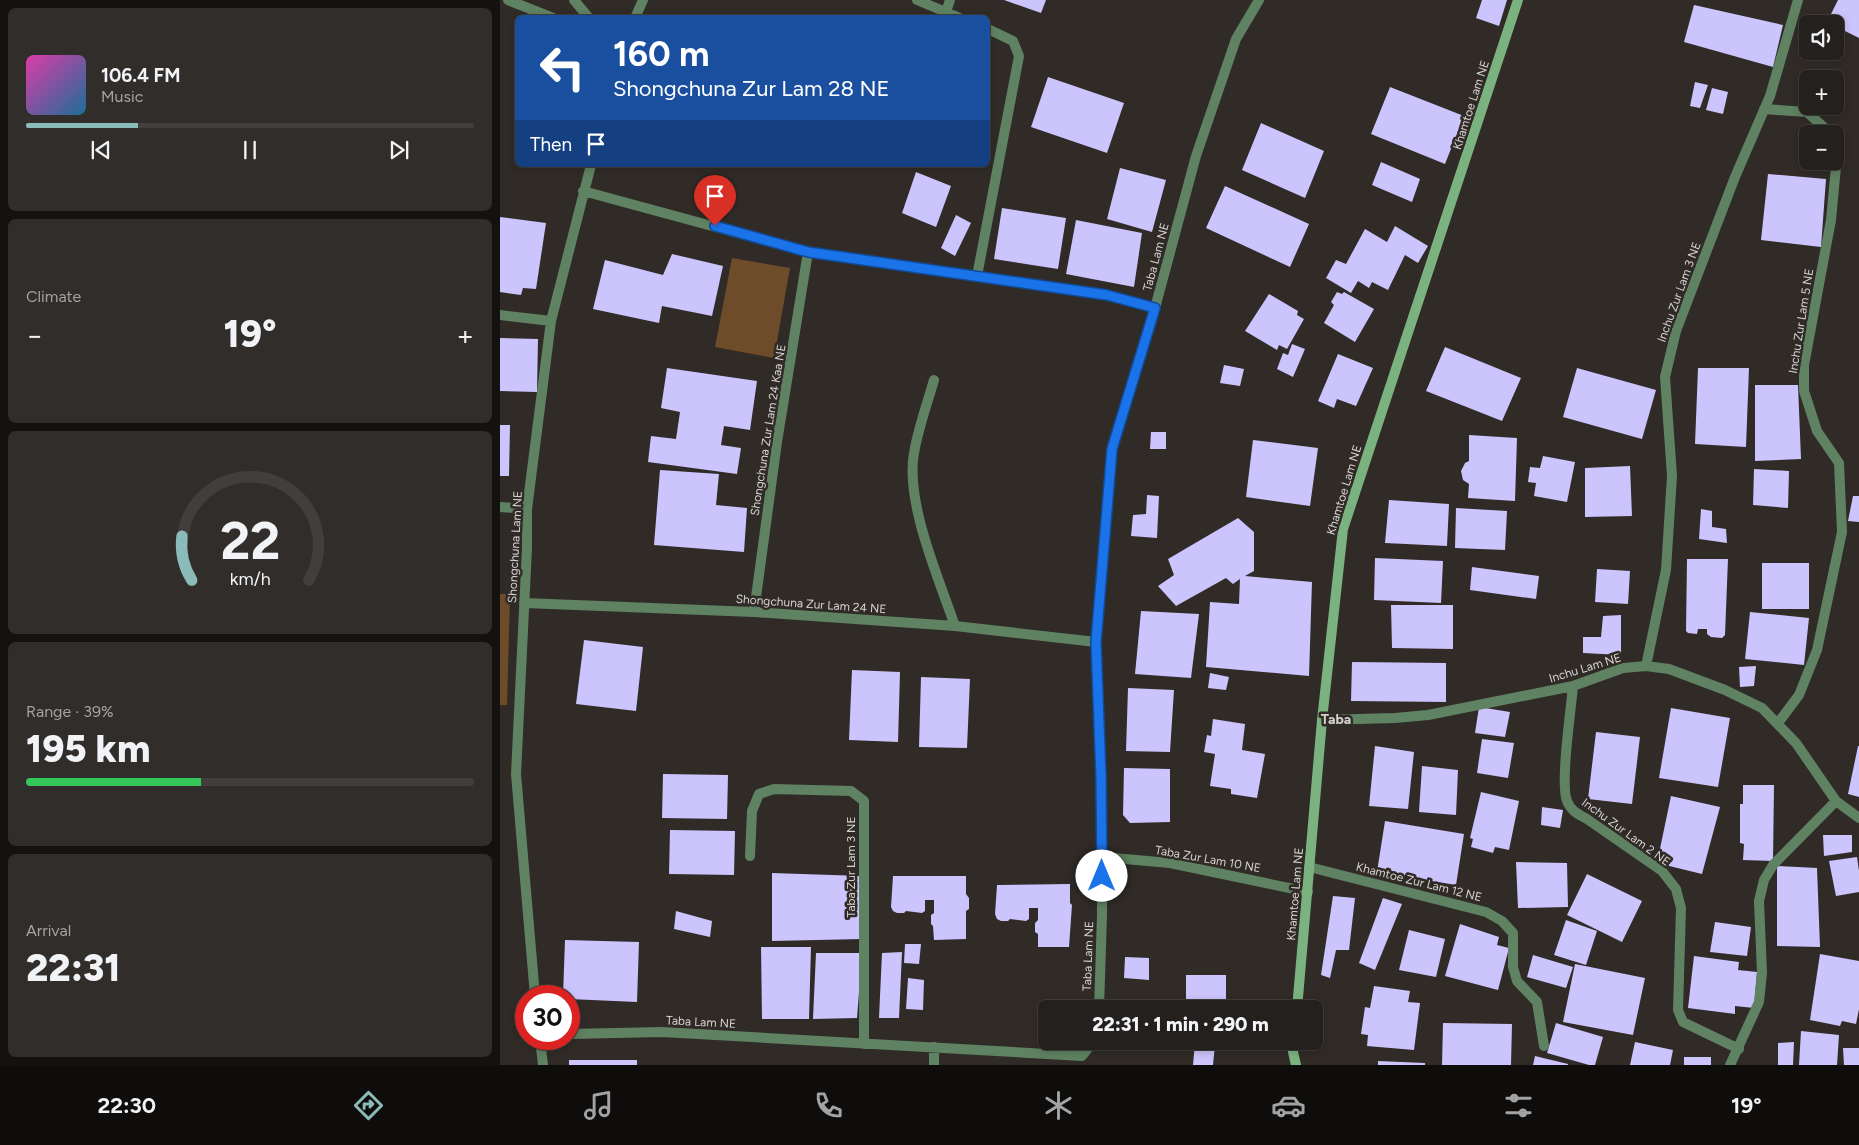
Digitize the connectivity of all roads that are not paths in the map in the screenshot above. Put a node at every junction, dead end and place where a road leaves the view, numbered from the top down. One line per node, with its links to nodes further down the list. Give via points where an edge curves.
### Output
1 (508, 0): 10 (street)
2 (574, 0): 11 (street)
3 (642, 0): 12 (street)
4 (917, 0): 9 (street)
5 (950, 0): 9 (street)
6 (1260, 0): 22 (street, Taba Lam NE, via 1236,39 1196,156)
7 (1518, 0): 34 (main road, Khamtoe Lam NE, via 1343,529)
8 (1798, 0): 15 (street, Inchu Zur Lam 3 NE)
9 (946, 12): 13 (street)
10 (546, 15)
11 (586, 15)
12 (636, 15)
13 (953, 15)
14 (990, 31): 21 (street, via 1014,41 1019,56)
15 (1764, 110): 16 (street, via 1807,112); 32 (street, Inchu Zur Lam 3 NE, via 1676,331 1665,377 1672,476 1666,561)
16 (1821, 125)
17 (590, 167): 19 (street, Shongchuna Lam NE)
18 (1836, 170): 35 (street, Inchu Zur Lam 5 NE, via 1831,220 1804,365 1804,391 1817,431 1839,463 1842,532 1816,650 1799,695)
19 (583, 191): 20 (street); 24 (street, Shongchuna Lam NE)
20 (808, 252): 21 (street); 29 (street, Shongchuna Zur Lam 24 Kaa NE)
21 (977, 276): 22 (street, via 1107,295)
22 (1155, 308): 31 (street, Taba Lam NE, via 1112,449)
23 (500, 315): 24 (street)
24 (551, 321): 27 (street, Shongchuna Lam NE)
25 (934, 380): 30 (street, via 914,454 912,478 921,526)
26 (500, 506): 27 (street)
27 (527, 509): 28 (street, Shongchuna Lam NE)
28 (524, 603): 29 (street, Shongchuna Zur Lam 24 NE); 42 (street, Shongchuna Lam NE, via 516,774)
29 (754, 612): 30 (street, Shongchuna Zur Lam 24 NE)
30 (955, 626): 31 (street, Shongchuna Zur Lam 24 NE)
31 (1096, 642): 39 (street, Taba Lam NE)
32 (1646, 666): 33 (street, Inchu Lam NE, via 1622,668); 35 (street, Inchu Lam NE, via 1669,669 1725,690 1762,708)
33 (1572, 686): 34 (street, Inchu Lam NE, via 1428,715); 49 (street, Inchu Zur Lam 2 NE, via 1565,774 1567,801 1574,812 1662,871 1676,889 1681,908 1678,1010 1683,1022)
34 (1322, 720): 40 (main road, Khamtoe Lam NE)
35 (1778, 723): 36 (street, Inchu Lam NE, via 1796,743)
36 (1836, 801): 37 (street, Inchu Lam NE); 49 (street, via 1773,865 1764,880 1759,902 1762,973 1759,1002)
37 (1859, 818)
38 (750, 856): 46 (street, Taba Zur Lam 3 NE, via 752,811 759,794 774,789 851,791 864,801)
39 (1102, 857): 41 (street, Taba Zur Lam 10 NE, via 1170,863); 43 (street, Taba Lam NE)
40 (1309, 866): 41 (main road, Khamtoe Lam NE); 47 (street, Khamtoe Zur Lam 12 NE, via 1486,912 1502,921 1512,933 1513,967 1517,981 1537,1002)
41 (1308, 892): 44 (main road, Khamtoe Lam NE)
42 (534, 985)
43 (1099, 1000)
44 (1299, 1000)
45 (580, 1034): 46 (street, Taba Lam NE, via 662,1032)
46 (864, 1044): 48 (street, Taba Lam NE)
47 (1544, 1046)
48 (934, 1047): 52 (street, Taba Lam NE); 54 (street)
49 (1739, 1049): 56 (street)
50 (541, 1050): 53 (street)
51 (1293, 1050): 55 (main road)
52 (1082, 1060)
53 (543, 1065)
54 (934, 1065)
55 (1296, 1065)
56 (1730, 1065)

